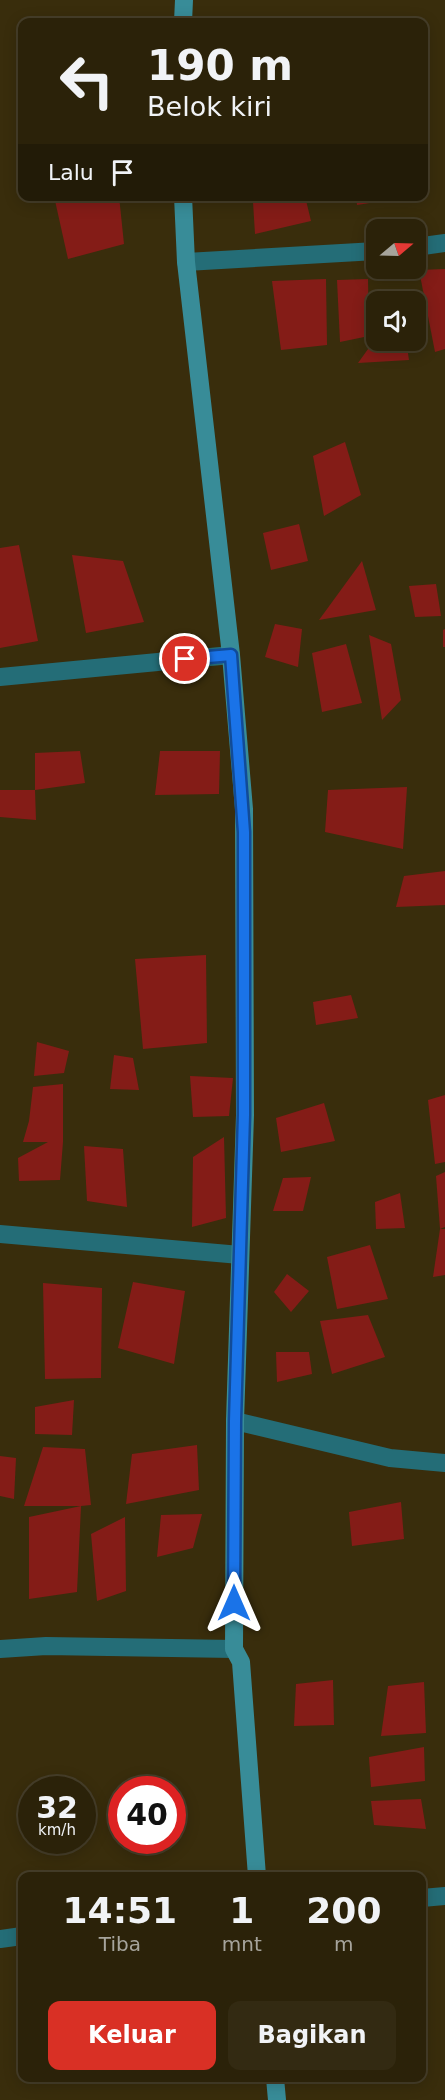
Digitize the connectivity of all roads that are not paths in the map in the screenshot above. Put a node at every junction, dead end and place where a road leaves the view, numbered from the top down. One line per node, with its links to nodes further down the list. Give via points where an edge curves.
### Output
1 (184, 0): 2 (street)
2 (183, 18)
3 (183, 201): 7 (street)
4 (445, 243): 5 (street)
5 (426, 246)
6 (366, 252): 7 (street)
7 (186, 262): 8 (street)
8 (231, 655): 9 (street); 11 (street, via 244,809)
9 (0, 677)
10 (0, 1234): 11 (street)
11 (240, 1255): 12 (street)
12 (235, 1421): 13 (street, via 390,1458); 15 (street)
13 (445, 1463)
14 (0, 1648): 15 (street)
15 (234, 1649): 16 (street, via 241,1662)
16 (257, 1872)
17 (445, 1896): 18 (street)
18 (426, 1898)
19 (18, 1937): 20 (street)
20 (0, 1939)
21 (275, 2082): 22 (street)
22 (277, 2100)

